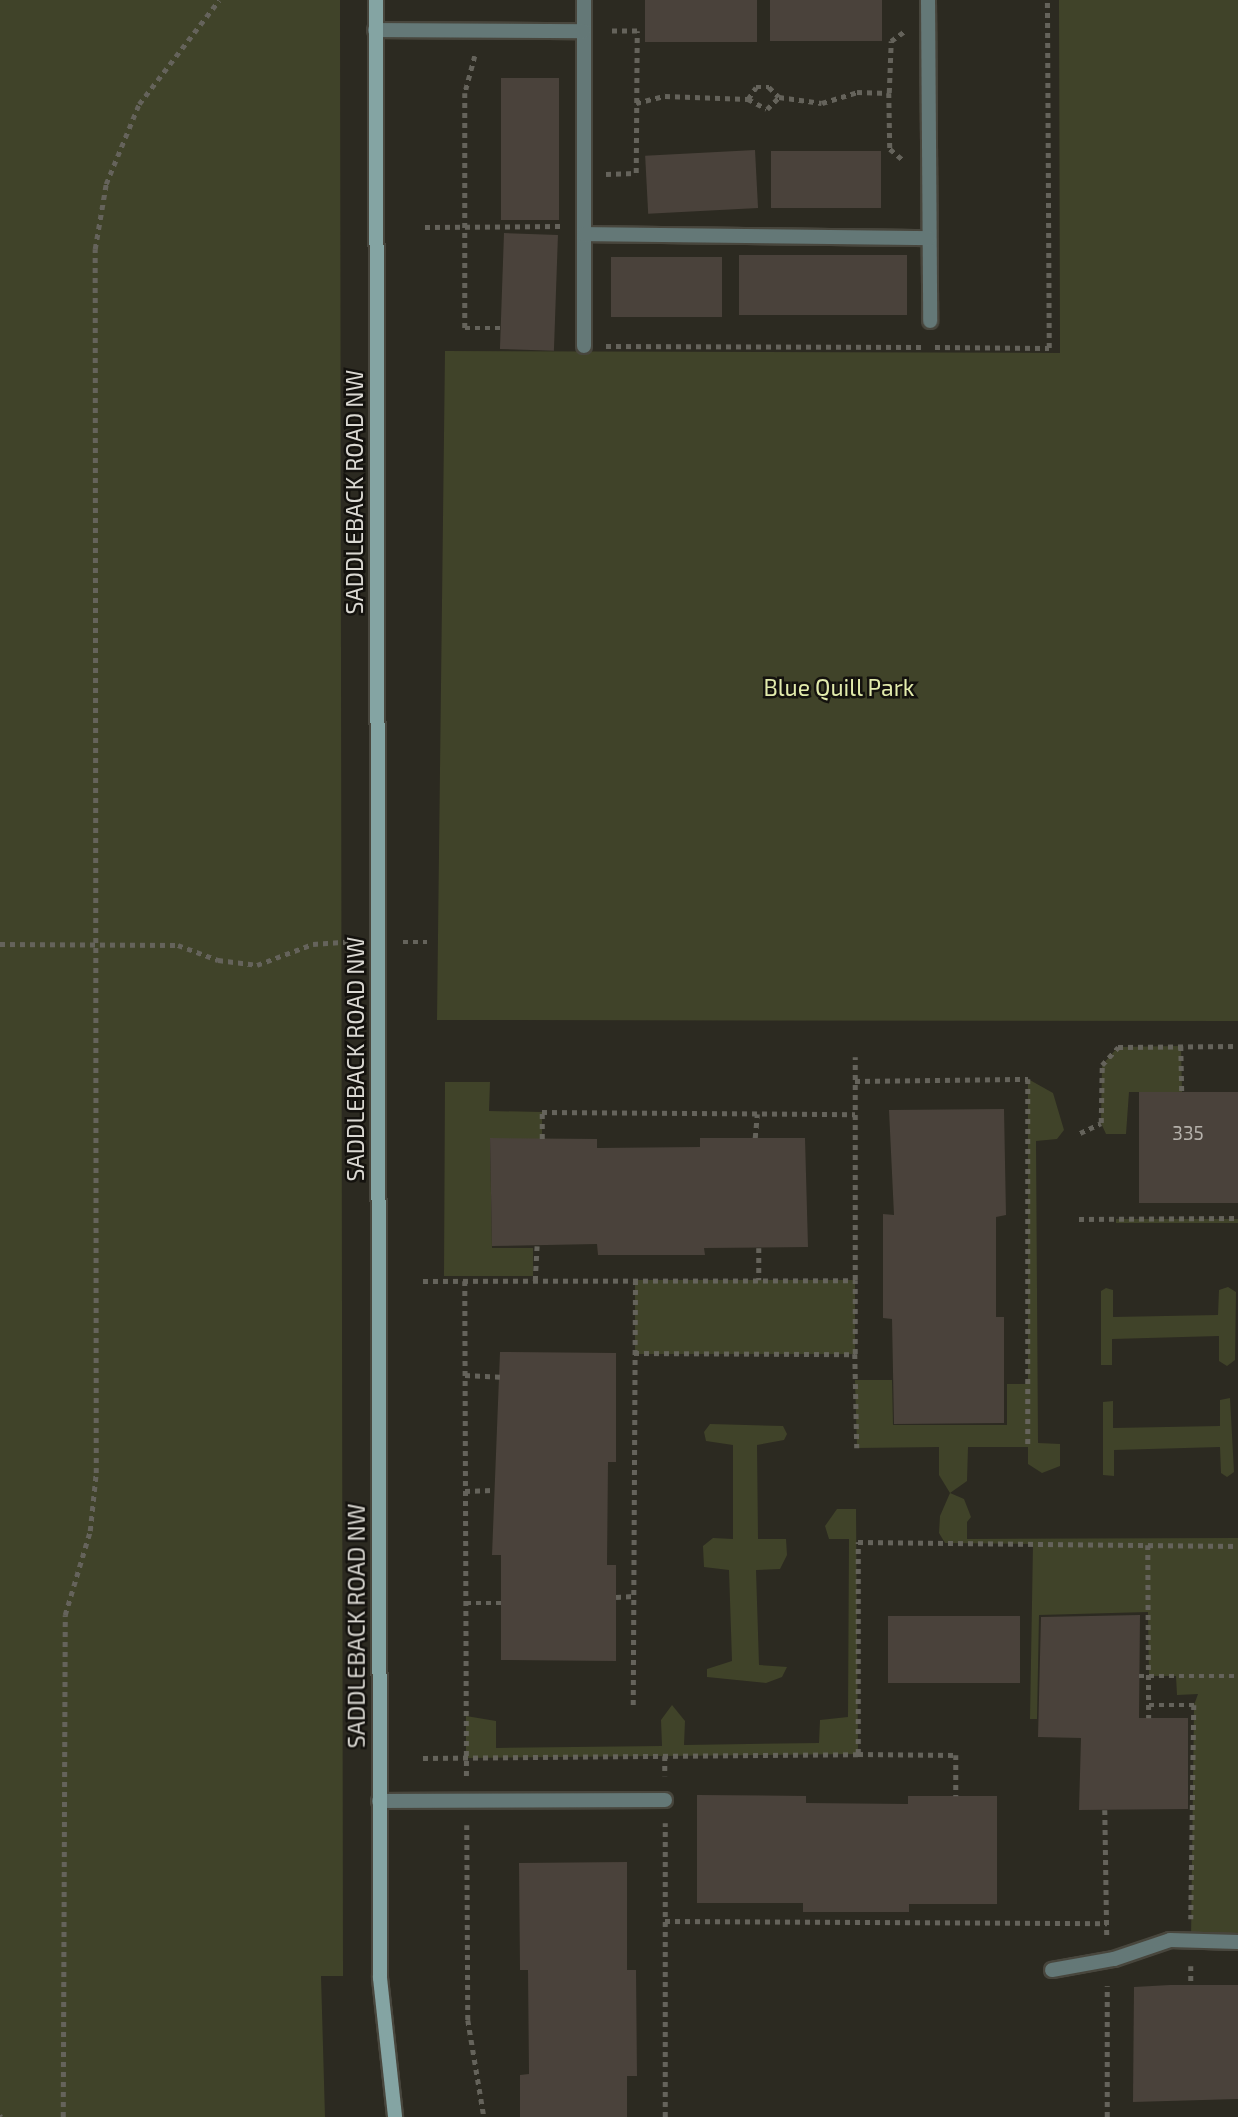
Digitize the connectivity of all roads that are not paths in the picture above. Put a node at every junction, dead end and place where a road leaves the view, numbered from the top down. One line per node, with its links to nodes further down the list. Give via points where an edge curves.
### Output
1 (376, 0): 4 (street, SADDLEBACK ROAD NW)
2 (583, 0): 5 (lane)
3 (928, 0): 7 (lane)
4 (376, 30): 5 (lane); 11 (street, SADDLEBACK ROAD NW)
5 (584, 31): 6 (lane)
6 (584, 230): 7 (lane); 9 (lane)
7 (929, 238): 8 (lane)
8 (930, 321)
9 (584, 346)
10 (665, 1800): 11 (lane)
11 (379, 1801): 14 (street, SADDLEBACK ROAD NW, via 380,1978)
12 (1238, 1942): 13 (lane, via 1170,1940 1107,1960)
13 (1052, 1970)
14 (395, 2117)

